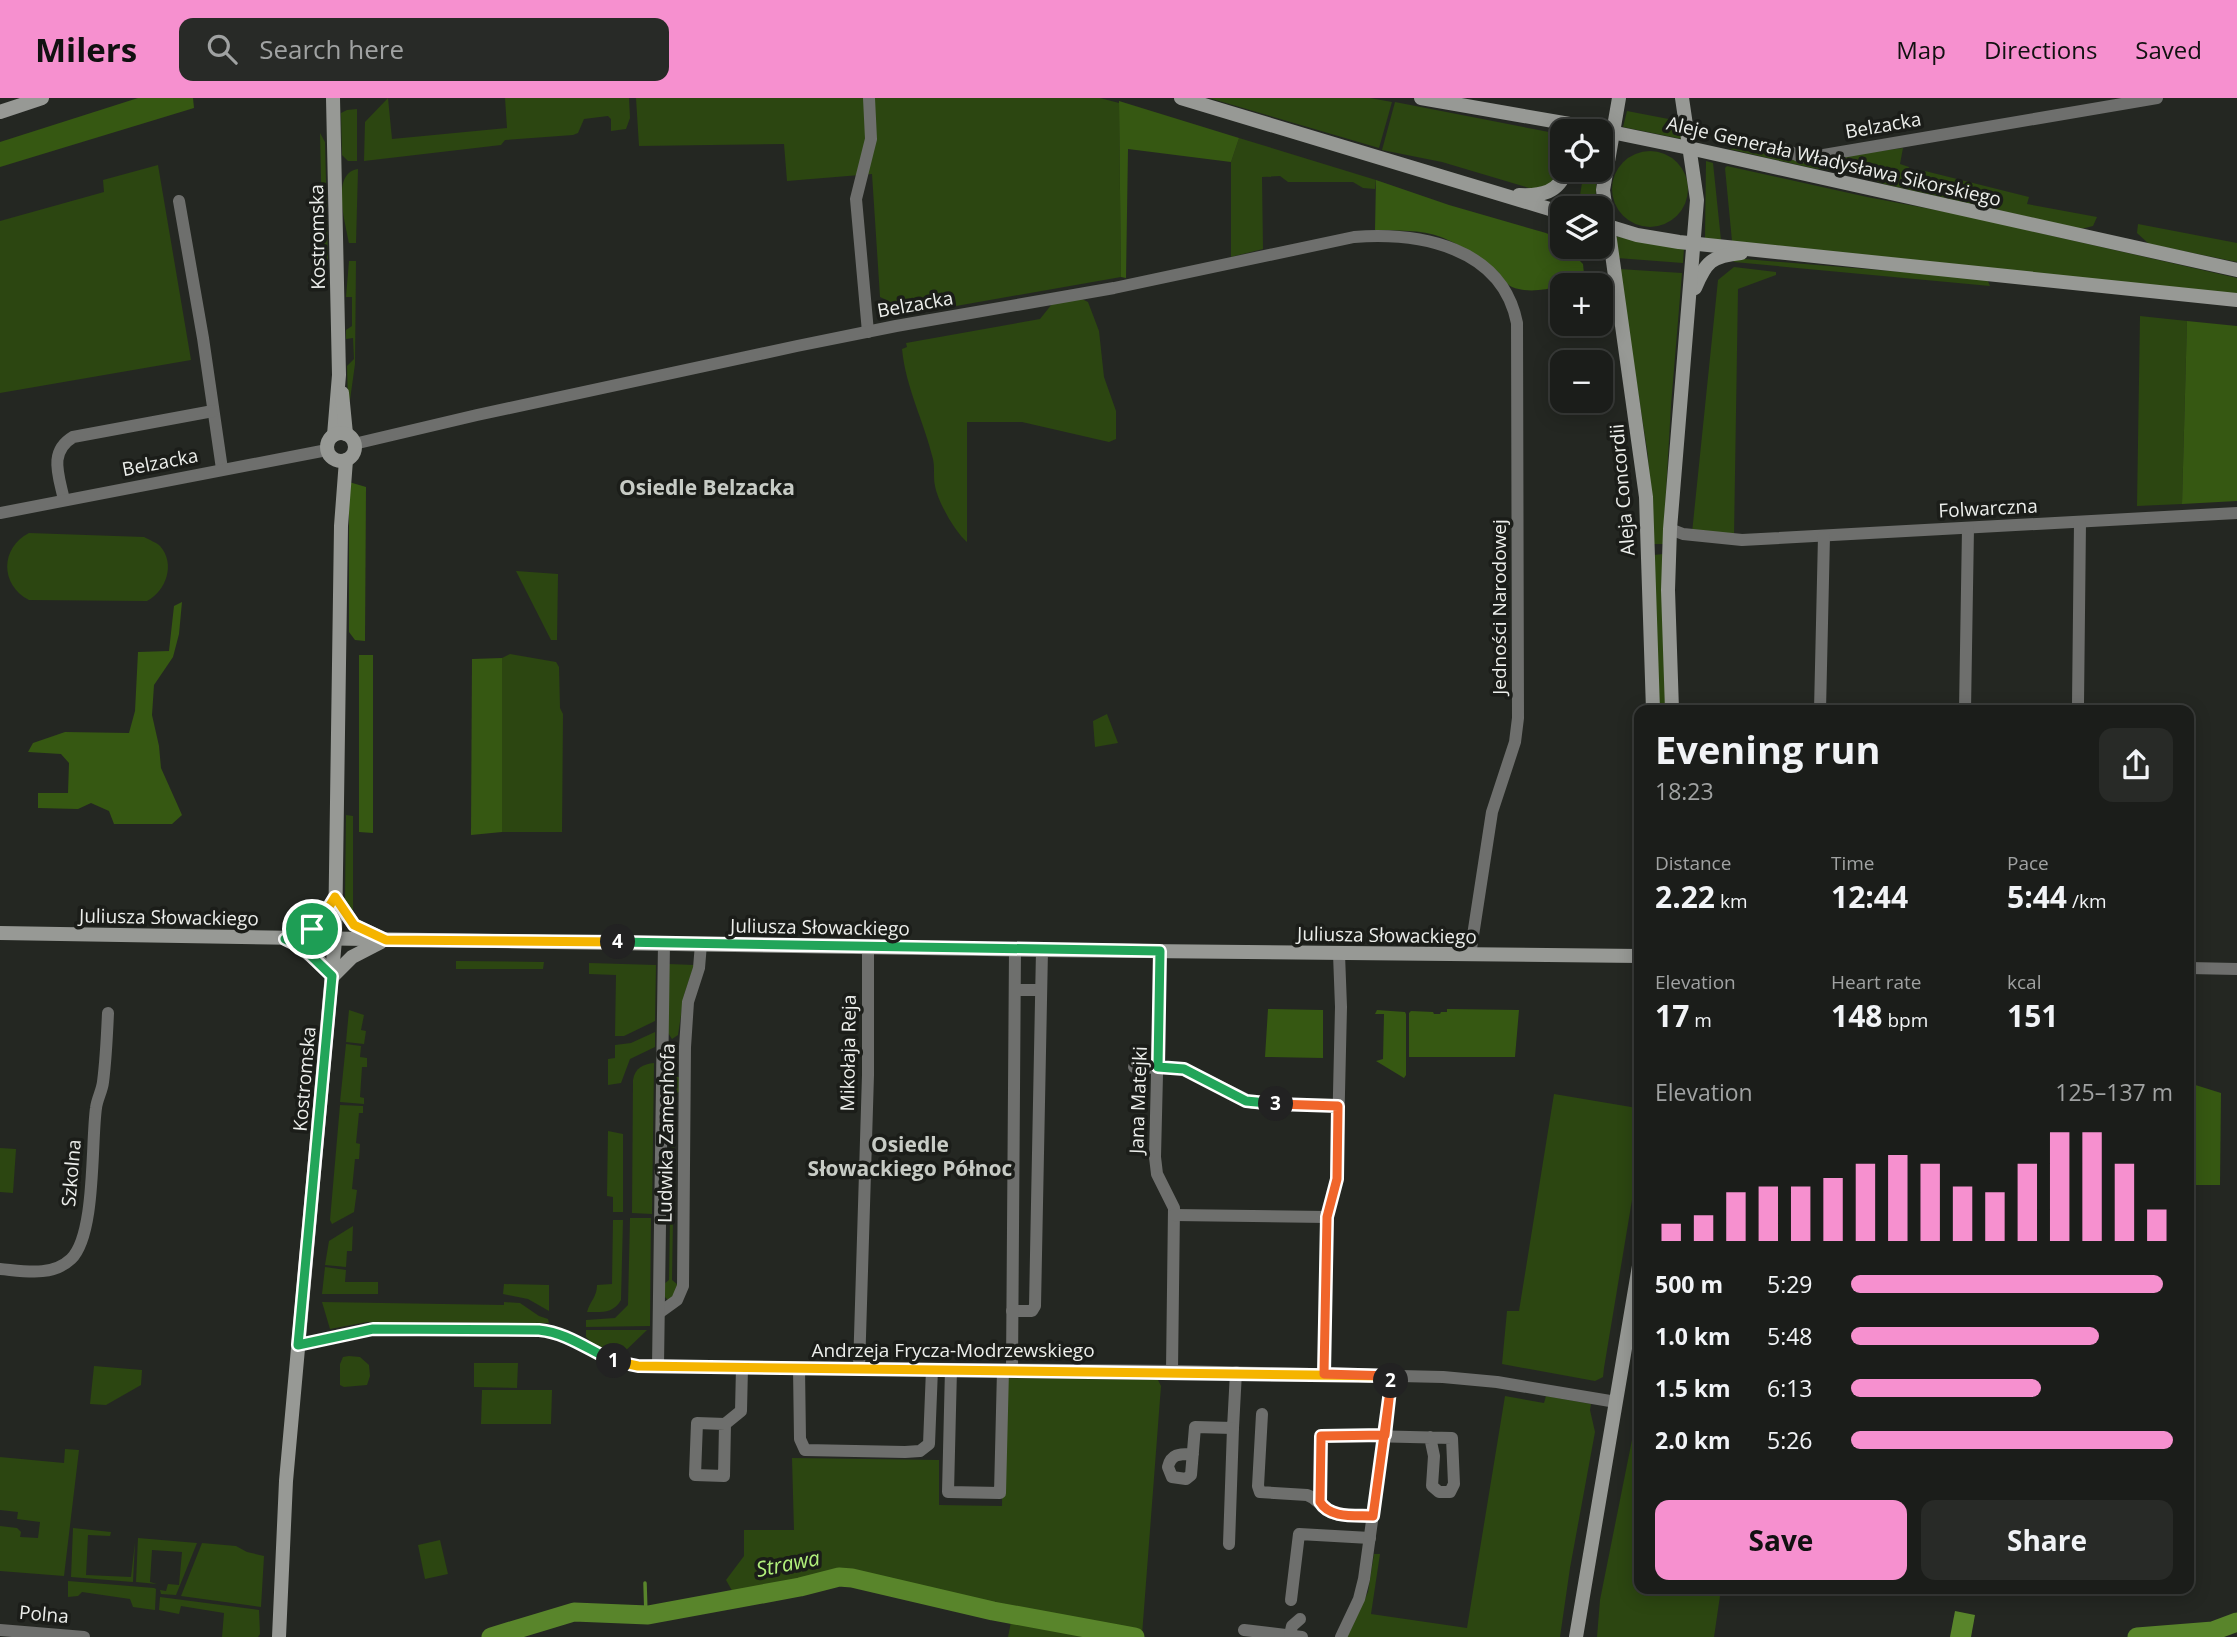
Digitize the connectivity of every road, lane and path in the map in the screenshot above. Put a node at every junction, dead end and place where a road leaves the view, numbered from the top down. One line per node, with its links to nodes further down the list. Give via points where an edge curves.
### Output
1 (42, 98): 9 (street)
2 (333, 98): 30 (street, Kostromska, via 338,375)
3 (869, 98): 28 (street, via 871,139 856,199)
4 (1181, 98): 17 (street)
5 (1422, 98): 10 (street, Aleje Generała Władysława Sikorskiego)
6 (1619, 98): 13 (street, Aleja Concordii)
7 (1682, 98): 14 (street)
8 (2157, 98): 15 (street, Belzacka, via 1812,157)
9 (0, 112)
10 (1542, 120): 11 (street, Aleje Generała Władysława Sikorskiego); 12 (street)
11 (1550, 121)
12 (1550, 125)
13 (1613, 132): 14 (street, Aleje Generała Władysława Sikorskiego)
14 (1689, 148): 21 (street, via 1697,192); 25 (street, Aleje Generała Władysława Sikorskiego)
15 (1782, 148)
16 (1561, 182): 17 (street, via 1551,191 1531,196)
17 (1500, 194): 19 (street)
18 (179, 201): 29 (street)
19 (1550, 209)
20 (1613, 228): 21 (street)
21 (1694, 243): 22 (street); 26 (street)
22 (1761, 251): 26 (street, via 1712,260); 27 (street)
23 (1609, 259): 40 (street, Aleja Concordii, via 1646,498)
24 (1481, 266): 28 (street, Belzacka, via 1438,242 1399,236 1354,237 1114,288); 57 (street, Jedności Narodowej, via 1507,293 1517,323 1518,718 1516,741 1492,813)
25 (2237, 270)
26 (1690, 299): 38 (street)
27 (2237, 300)
28 (868, 332): 30 (street, Belzacka)
29 (213, 411): 32 (street); 33 (street, via 73,437 59,447)
30 (345, 438): 31 (street, via 328,443); 31 (street, via 353,453)
31 (336, 456): 32 (street, Belzacka); 45 (street, Kostromska, via 341,523)
32 (222, 470): 33 (street, Belzacka)
33 (64, 500): 34 (street, Belzacka)
34 (0, 513)
35 (2237, 513): 36 (street, Folwarczna)
36 (2080, 522): 37 (street, Folwarczna); 44 (street)
37 (1968, 528): 39 (street, Folwarczna); 43 (street)
38 (1670, 529): 39 (street, Folwarczna, via 1742,540); 41 (street)
39 (1824, 536): 42 (street)
40 (1653, 705)
41 (1672, 705)
42 (1821, 705)
43 (1965, 705)
44 (2078, 705)
45 (335, 897): 47 (street, via 318,924); 48 (street, Kostromska); 49 (street, via 354,925)
46 (0, 933): 47 (street, Juliusza Słowackiego)
47 (285, 939): 48 (street, Juliusza Słowackiego); 61 (street, via 303,948)
48 (335, 940): 49 (street, Juliusza Słowackiego); 61 (street, Kostromska)
49 (386, 940): 50 (street, Juliusza Słowackiego); 61 (street, via 352,957)
50 (664, 943): 51 (street, Juliusza Słowackiego); 66 (street, Ludwika Zamenhofa)
51 (701, 944): 52 (street, Juliusza Słowackiego); 65 (street, Ludwika Zamenhofa, via 688,1002)
52 (868, 947): 53 (street, Juliusza Słowackiego); 84 (street, Mikołaja Reja)
53 (1015, 949): 54 (street, Juliusza Słowackiego); 62 (street)
54 (1042, 950): 55 (street, Juliusza Słowackiego); 63 (street)
55 (1160, 951): 56 (street, Juliusza Słowackiego); 68 (street, Jana Matejki)
56 (1339, 954): 57 (street, Juliusza Słowackiego); 69 (street)
57 (1470, 955): 58 (street, Juliusza Słowackiego)
58 (1634, 957)
59 (2194, 968): 60 (street)
60 (2237, 969)
61 (332, 976): 80 (street, Kostromska)
62 (1015, 990): 63 (street); 70 (street)
63 (1041, 990): 71 (street)
64 (108, 1013): 74 (street, Szkolna, via 82,1243 58,1268 35,1272)
65 (685, 1047): 66 (street); 78 (street, Ludwika Zamenhofa, via 683,1286 677,1300)
66 (663, 1050): 78 (street, Ludwika Zamenhofa)
67 (1134, 1067): 68 (street)
68 (1158, 1067): 69 (street, via 1184,1069 1253,1103); 72 (street, Jana Matejki, via 1156,1170)
69 (1338, 1106): 73 (street, via 1337,1179)
70 (1014, 1122): 71 (street); 77 (street)
71 (1040, 1122): 77 (street, via 1035,1306 1032,1311)
72 (1174, 1214): 73 (street); 88 (street, Jana Matejki)
73 (1327, 1217): 90 (street)
74 (0, 1269)
75 (1634, 1295): 79 (street)
76 (1634, 1309): 79 (street)
77 (1012, 1311): 87 (street)
78 (659, 1313): 81 (street, Ludwika Zamenhofa)
79 (1627, 1335): 92 (street)
80 (298, 1345): 81 (street, Andrzeja Frycza-Modrzewskiego, via 373,1329 539,1330 560,1334 624,1364); 109 (street, Kostromska)
81 (658, 1366): 82 (street, Andrzeja Frycza-Modrzewskiego)
82 (742, 1367): 83 (street, Andrzeja Frycza-Modrzewskiego); 94 (street, via 741,1411)
83 (799, 1368): 84 (street, Andrzeja Frycza-Modrzewskiego); 85 (street, via 800,1439 805,1450 905,1452 920,1451 929,1444)
84 (859, 1369): 85 (street, Andrzeja Frycza-Modrzewskiego)
85 (932, 1369): 86 (street, Andrzeja Frycza-Modrzewskiego)
86 (951, 1369): 87 (street, Andrzeja Frycza-Modrzewskiego); 87 (street, via 948,1492 1000,1493)
87 (1008, 1370): 88 (street, Andrzeja Frycza-Modrzewskiego)
88 (1172, 1371): 89 (street, Andrzeja Frycza-Modrzewskiego)
89 (1236, 1373): 90 (street, Andrzeja Frycza-Modrzewskiego); 95 (street)
90 (1324, 1374): 91 (street, Andrzeja Frycza-Modrzewskiego)
91 (1392, 1376): 92 (street, Andrzeja Frycza-Modrzewskiego, via 1480,1380); 96 (street)
92 (1616, 1402): 111 (street)
93 (1262, 1414): 99 (street, via 1259,1491 1307,1495)
94 (725, 1424): 94 (street, via 724,1476 695,1475 697,1423)
95 (1233, 1428): 98 (street, via 1195,1427); 102 (street)
96 (1385, 1435): 97 (street); 99 (street, via 1321,1436); 100 (street)
97 (1430, 1437)
98 (1193, 1454)
99 (1320, 1502): 100 (street, via 1341,1515)
100 (1373, 1516): 101 (street)
101 (1370, 1538): 103 (street, via 1298,1534); 110 (street, via 1359,1600)
102 (1228, 1544)
103 (1291, 1600)
104 (1300, 1619): 107 (street, via 1292,1626)
105 (0, 1630): 108 (street, Polna)
106 (1244, 1630): 107 (street)
107 (1296, 1636)
108 (84, 1637)
109 (279, 1637)
110 (1341, 1637)
111 (1576, 1637)

